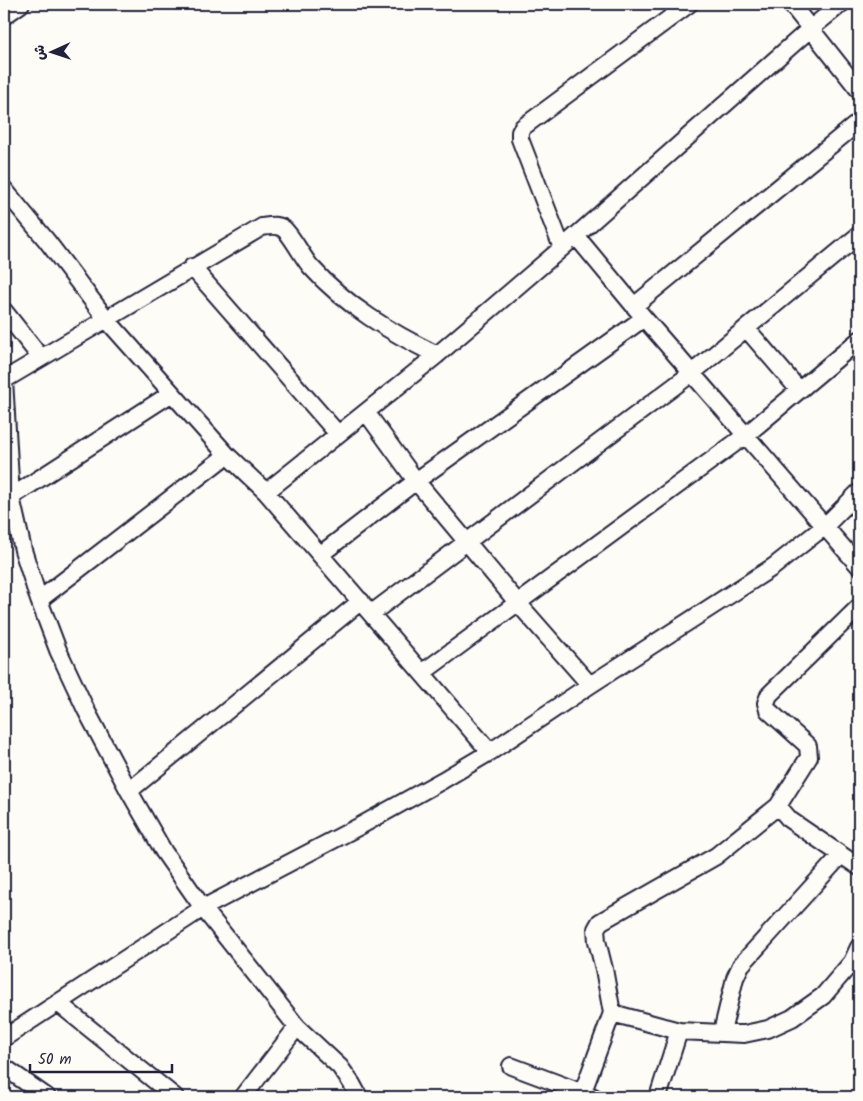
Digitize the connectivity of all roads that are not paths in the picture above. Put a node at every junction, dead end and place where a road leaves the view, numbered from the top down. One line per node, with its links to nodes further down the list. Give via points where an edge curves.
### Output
1 (21, 4): 5 (street)
2 (689, 4): 12 (street, via 520,132)
3 (791, 4): 6 (street)
4 (841, 4): 6 (street)
5 (4, 16)
6 (810, 29): 7 (street); 11 (street)
7 (859, 90)
8 (859, 122): 15 (street)
9 (4, 189): 16 (street)
10 (859, 235): 17 (street)
11 (576, 236): 12 (street); 15 (street)
12 (562, 248): 19 (street)
13 (192, 267): 16 (street); 19 (street, via 262,227 284,229 310,266 334,291 370,319); 26 (street)
14 (4, 311): 20 (street)
15 (639, 312): 21 (street); 29 (street)
16 (107, 320): 20 (street); 24 (street)
17 (746, 328): 21 (street); 23 (street)
18 (859, 340): 23 (street)
19 (437, 354): 25 (street)
20 (40, 358): 22 (street)
21 (692, 373): 27 (street); 34 (street)
22 (4, 380): 32 (street)
23 (799, 390): 27 (street)
24 (172, 393): 28 (street); 32 (street)
25 (366, 412): 26 (street); 29 (street)
26 (338, 434): 30 (street)
27 (746, 435): 33 (street); 38 (street)
28 (227, 455): 30 (street); 37 (street)
29 (416, 481): 34 (street); 35 (street)
30 (266, 492): 35 (street)
31 (859, 492): 33 (street)
32 (11, 497): 37 (street)
33 (825, 526): 36 (street); 42 (street, via 766,572)
34 (468, 542): 38 (street); 39 (street)
35 (321, 554): 39 (street)
36 (859, 566)
37 (39, 600): 44 (street, via 58,650)
38 (517, 602): 41 (street); 42 (street)
39 (367, 607): 41 (street); 44 (street)
40 (859, 607): 45 (street, via 769,695 768,710 808,746 809,757)
41 (422, 673): 43 (street)
42 (590, 685): 43 (street)
43 (490, 752): 48 (street, via 360,826)
44 (128, 791): 48 (street)
45 (778, 806): 46 (street, via 790,820); 52 (street, via 716,856 600,922 596,929 597,941)
46 (840, 855): 47 (street); 55 (street, via 741,965)
47 (859, 867)
48 (202, 908): 51 (street); 53 (street)
49 (859, 948): 50 (street)
50 (856, 961): 55 (street, via 823,996 792,1018 744,1034)
51 (58, 1003): 56 (street); 61 (street)
52 (612, 1013): 54 (street); 59 (street)
53 (297, 1027): 62 (street); 63 (street, via 340,1066)
54 (679, 1031): 55 (street); 64 (street)
55 (722, 1032)
56 (4, 1038)
57 (511, 1066): 59 (street)
58 (4, 1067): 60 (street)
59 (586, 1096)
60 (47, 1097)
61 (175, 1097)
62 (243, 1097)
63 (359, 1097)
64 (658, 1097)

